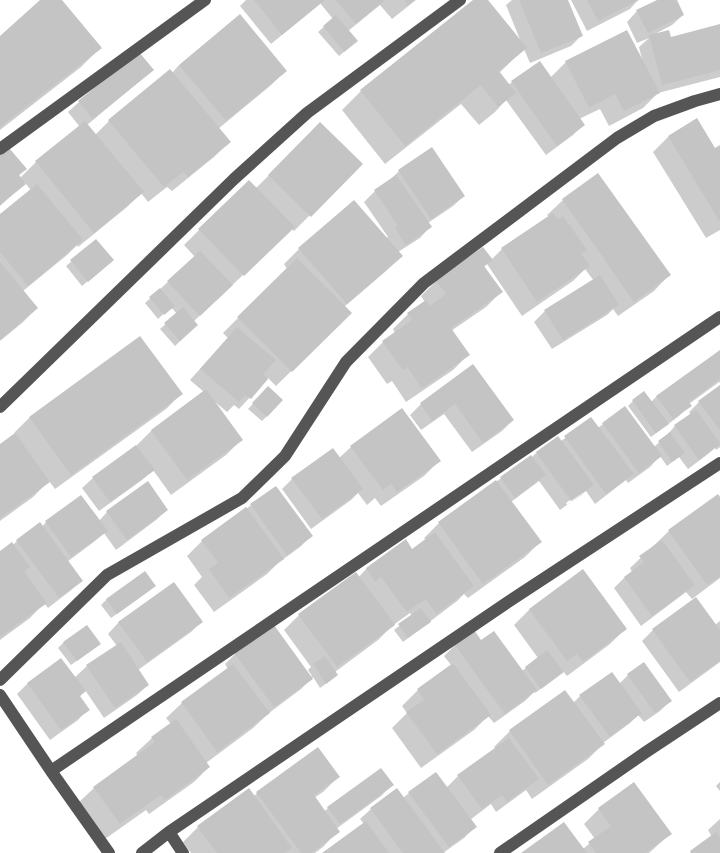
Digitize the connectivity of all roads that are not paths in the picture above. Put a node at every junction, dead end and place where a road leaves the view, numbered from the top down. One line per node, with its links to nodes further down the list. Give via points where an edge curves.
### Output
1 (205, 0): 4 (street)
2 (460, 0): 6 (street, via 307,113 234,179)
3 (720, 94): 8 (street, via 654,116 617,138 424,283 346,362 285,456 242,498 107,575)
4 (0, 149)
5 (720, 317): 11 (street)
6 (0, 407)
7 (720, 463): 12 (street)
8 (0, 680)
9 (0, 695): 11 (street)
10 (720, 703): 16 (street)
11 (50, 771): 13 (street)
12 (169, 832): 14 (street); 15 (street)
13 (109, 853)
14 (142, 853)
15 (183, 853)
16 (500, 853)

